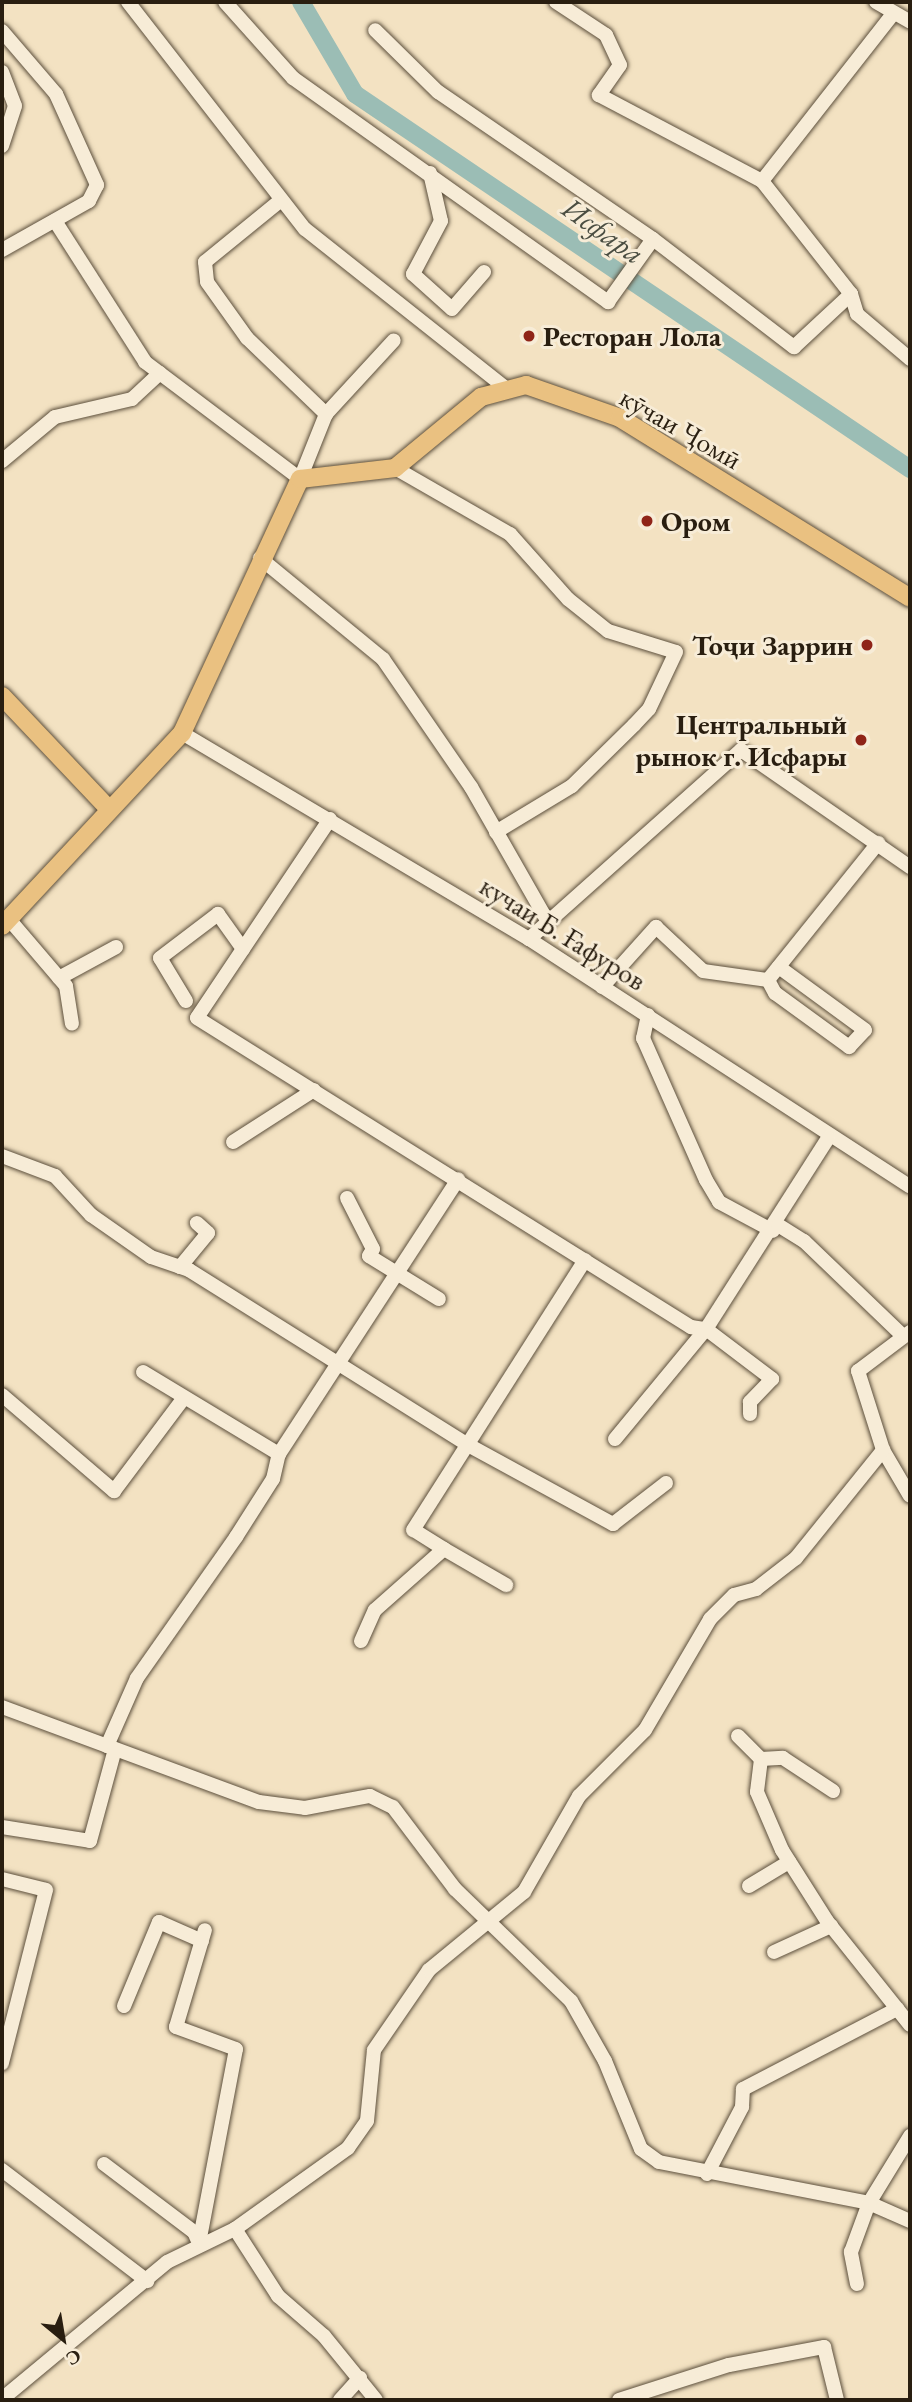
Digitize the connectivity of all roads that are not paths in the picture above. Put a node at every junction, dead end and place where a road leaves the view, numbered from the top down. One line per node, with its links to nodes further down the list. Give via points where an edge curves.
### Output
1 (128, 2): 13 (street)
2 (225, 2): 11 (street, via 293,78)
3 (556, 2): 12 (street, via 606,35 620,65 600,95)
4 (876, 2): 5 (street)
5 (893, 14): 6 (street); 12 (street)
6 (910, 22)
7 (375, 30): 15 (street, via 438,92)
8 (2, 31): 14 (street, via 56,94 97,185 89,201)
9 (2, 72): 10 (street, via 15,106)
10 (2, 146)
11 (430, 173): 15 (street, via 608,302); 17 (street, via 441,221 413,274 452,309)
12 (762, 181): 18 (street)
13 (281, 200): 22 (street, via 305,229); 23 (street, via 205,262 207,282 247,338)
14 (55, 221): 16 (street); 21 (street, via 120,328)
15 (650, 244): 18 (street, via 794,347)
16 (2, 250)
17 (484, 272)
18 (851, 294): 20 (street, via 857,314)
19 (394, 340): 23 (street)
20 (910, 359)
21 (160, 373): 24 (street, via 132,399 54,417); 26 (street)
22 (508, 390): 25 (main road, кӯчаи Ҷомӣ, via 481,397); 28 (main road, кӯчаи Ҷомӣ, via 526,386 620,418)
23 (326, 414): 26 (street)
24 (2, 461)
25 (395, 468): 26 (main road); 34 (street, via 510,534 568,599 608,631 676,652 649,709 634,725 572,786)
26 (300, 479): 27 (main road)
27 (260, 558): 31 (main road); 34 (street, via 383,659)
28 (901, 587): 29 (main road, кӯчаи Ҷомӣ)
29 (910, 598)
30 (2, 696): 32 (main road)
31 (182, 733): 32 (main road); 33 (street, кучаи Б. Ғафуров)
32 (108, 808): 37 (main road)
33 (330, 819): 39 (street, кучаи Б. Ғафуров); 41 (street)
34 (496, 832): 38 (street)
35 (878, 843): 36 (street); 38 (street, via 741,750); 42 (street)
36 (910, 867)
37 (5, 922): 43 (street)
38 (548, 922): 39 (street)
39 (529, 939): 45 (street, кучаи Б. Ғафуров)
40 (116, 947): 43 (street)
41 (243, 949): 46 (street, via 218,914 160,958); 49 (street, via 197,1018)
42 (779, 967): 44 (street); 44 (street, via 865,1030 849,1047 775,993)
43 (59, 978): 48 (street)
44 (768, 981): 45 (street, via 703,971 656,928)
45 (602, 987): 47 (street, кучаи Б. Ғафуров)
46 (186, 1000)
47 (648, 1015): 50 (street, кучаи Б. Ғафуров); 57 (street, via 643,1038 719,1202)
48 (72, 1024)
49 (314, 1090): 51 (street); 53 (street)
50 (828, 1138): 54 (street, кучаи Б. Ғафуров); 57 (street)
51 (233, 1142)
52 (2, 1156): 59 (street, via 55,1176 91,1215 151,1257)
53 (458, 1179): 58 (street); 60 (street)
54 (910, 1186)
55 (347, 1198): 60 (street, via 373,1249 369,1256)
56 (197, 1223): 59 (street, via 208,1233)
57 (775, 1228): 62 (street); 63 (street, via 804,1241)
58 (585, 1260): 62 (street, via 691,1326); 70 (street)
59 (180, 1267): 64 (street)
60 (397, 1274): 61 (street); 64 (street)
61 (439, 1299)
62 (706, 1329): 68 (street, via 772,1379 750,1402); 69 (street)
63 (907, 1334): 71 (street, via 858,1371)
64 (340, 1360): 70 (street); 72 (street)
65 (143, 1372): 67 (street)
66 (2, 1395): 67 (street, via 114,1490)
67 (183, 1399): 72 (street)
68 (750, 1413)
69 (615, 1439)
70 (470, 1446): 73 (street, via 612,1524); 75 (street, via 413,1530)
71 (883, 1450): 74 (street); 87 (street, via 796,1558 756,1589 734,1595 710,1619 645,1730 579,1796 524,1892)
72 (279, 1454): 80 (street, via 272,1479 236,1537 137,1678)
73 (666, 1483)
74 (910, 1496)
75 (444, 1549): 76 (street); 77 (street, via 375,1610)
76 (506, 1585)
77 (361, 1641)
78 (2, 1707): 80 (street)
79 (738, 1735): 81 (street)
80 (111, 1748): 83 (street, via 89,1841); 87 (street, via 259,1802 305,1808 369,1796 393,1807 455,1889)
81 (761, 1759): 82 (street, via 783,1758); 84 (street, via 757,1792)
82 (833, 1791)
83 (2, 1827)
84 (789, 1862): 86 (street); 88 (street)
85 (2, 1879): 93 (street, via 46,1890)
86 (749, 1886)
87 (493, 1923): 97 (street, via 571,2001 606,2061 641,2149 659,2162); 100 (street, via 429,1970 374,2050 367,2121 348,2148)
88 (831, 1926): 89 (street); 91 (street)
89 (774, 1952)
90 (124, 2006): 101 (street, via 159,1922 204,1936 176,2027 236,2049)
91 (897, 2009): 92 (street); 97 (street, via 743,2089 742,2107)
92 (910, 2025)
93 (2, 2063)
94 (910, 2136): 98 (street)
95 (104, 2164): 101 (street, via 194,2232)
96 (2, 2170): 102 (street)
97 (706, 2174): 98 (street)
98 (869, 2203): 99 (street); 103 (street, via 851,2252)
99 (910, 2221)
100 (235, 2229): 101 (street); 104 (street, via 278,2296)
101 (199, 2243): 102 (street)
102 (147, 2281): 105 (street)
103 (857, 2284)
104 (360, 2378): 106 (street); 107 (street)
105 (8, 2394)
106 (340, 2400)
107 (376, 2400)
108 (619, 2400): 109 (street, via 729,2365 824,2347)
109 (837, 2400)

